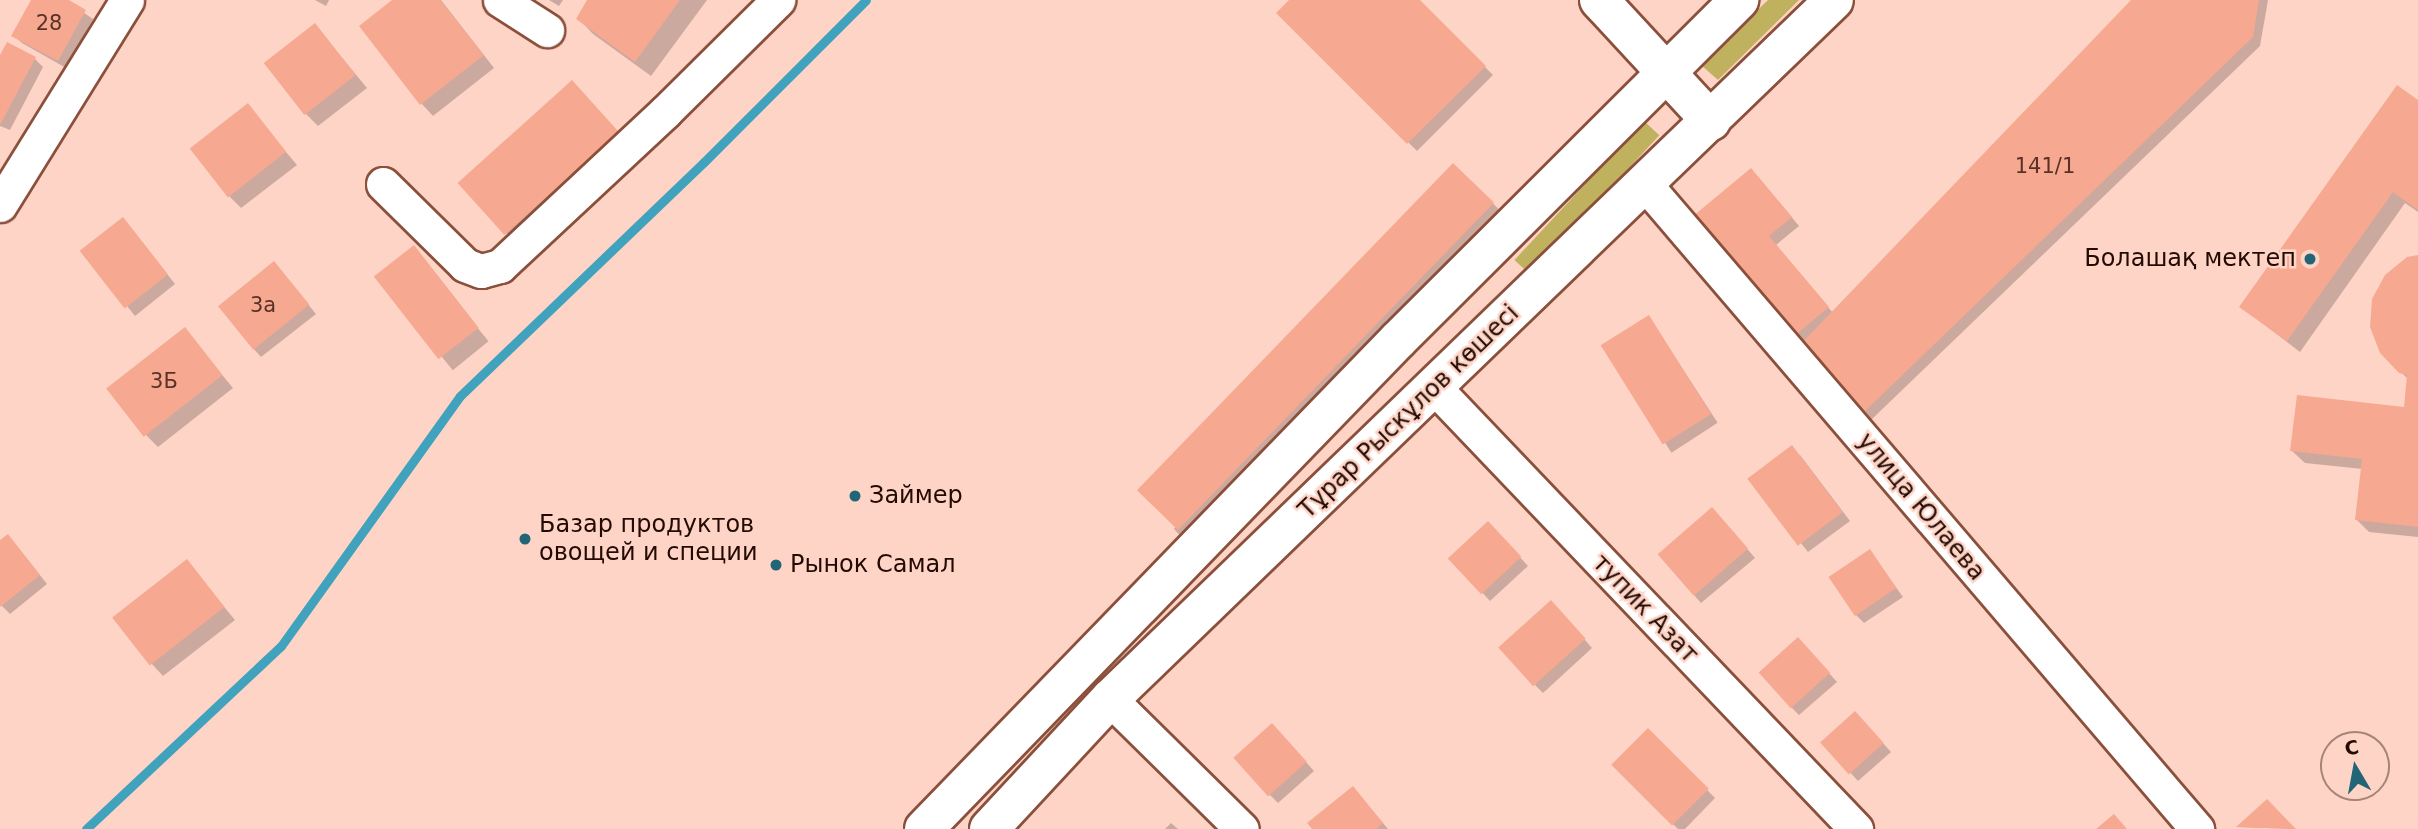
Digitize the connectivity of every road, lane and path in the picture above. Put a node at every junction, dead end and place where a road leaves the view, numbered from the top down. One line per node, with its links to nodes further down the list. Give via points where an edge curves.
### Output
1 (127, 0): 12 (street)
2 (500, 0): 7 (street)
3 (778, 0): 10 (street, via 500,266 481,271 465,265)
4 (1599, 0): 8 (main road)
5 (1739, 0): 8 (main road)
6 (1834, 0): 9 (main road, Тұрар Рыскұлов көшесі)
7 (547, 30)
8 (1667, 72): 9 (main road); 15 (main road, via 1398,340)
9 (1711, 121): 11 (main road, Тұрар Рыскұлов көшесі)
10 (383, 184)
11 (1646, 185): 13 (main road, Тұрар Рыскұлов көшесі); 19 (street, улица Юлаева)
12 (0, 205)
13 (1435, 388): 14 (main road, Тұрар Рыскұлов көшесі); 18 (street, тупик Азат)
14 (1110, 699): 16 (main road, Тұрар Рыскұлов көшесі); 17 (street)
15 (924, 829)
16 (989, 829)
17 (1242, 829)
18 (1856, 829)
19 (2197, 829)

